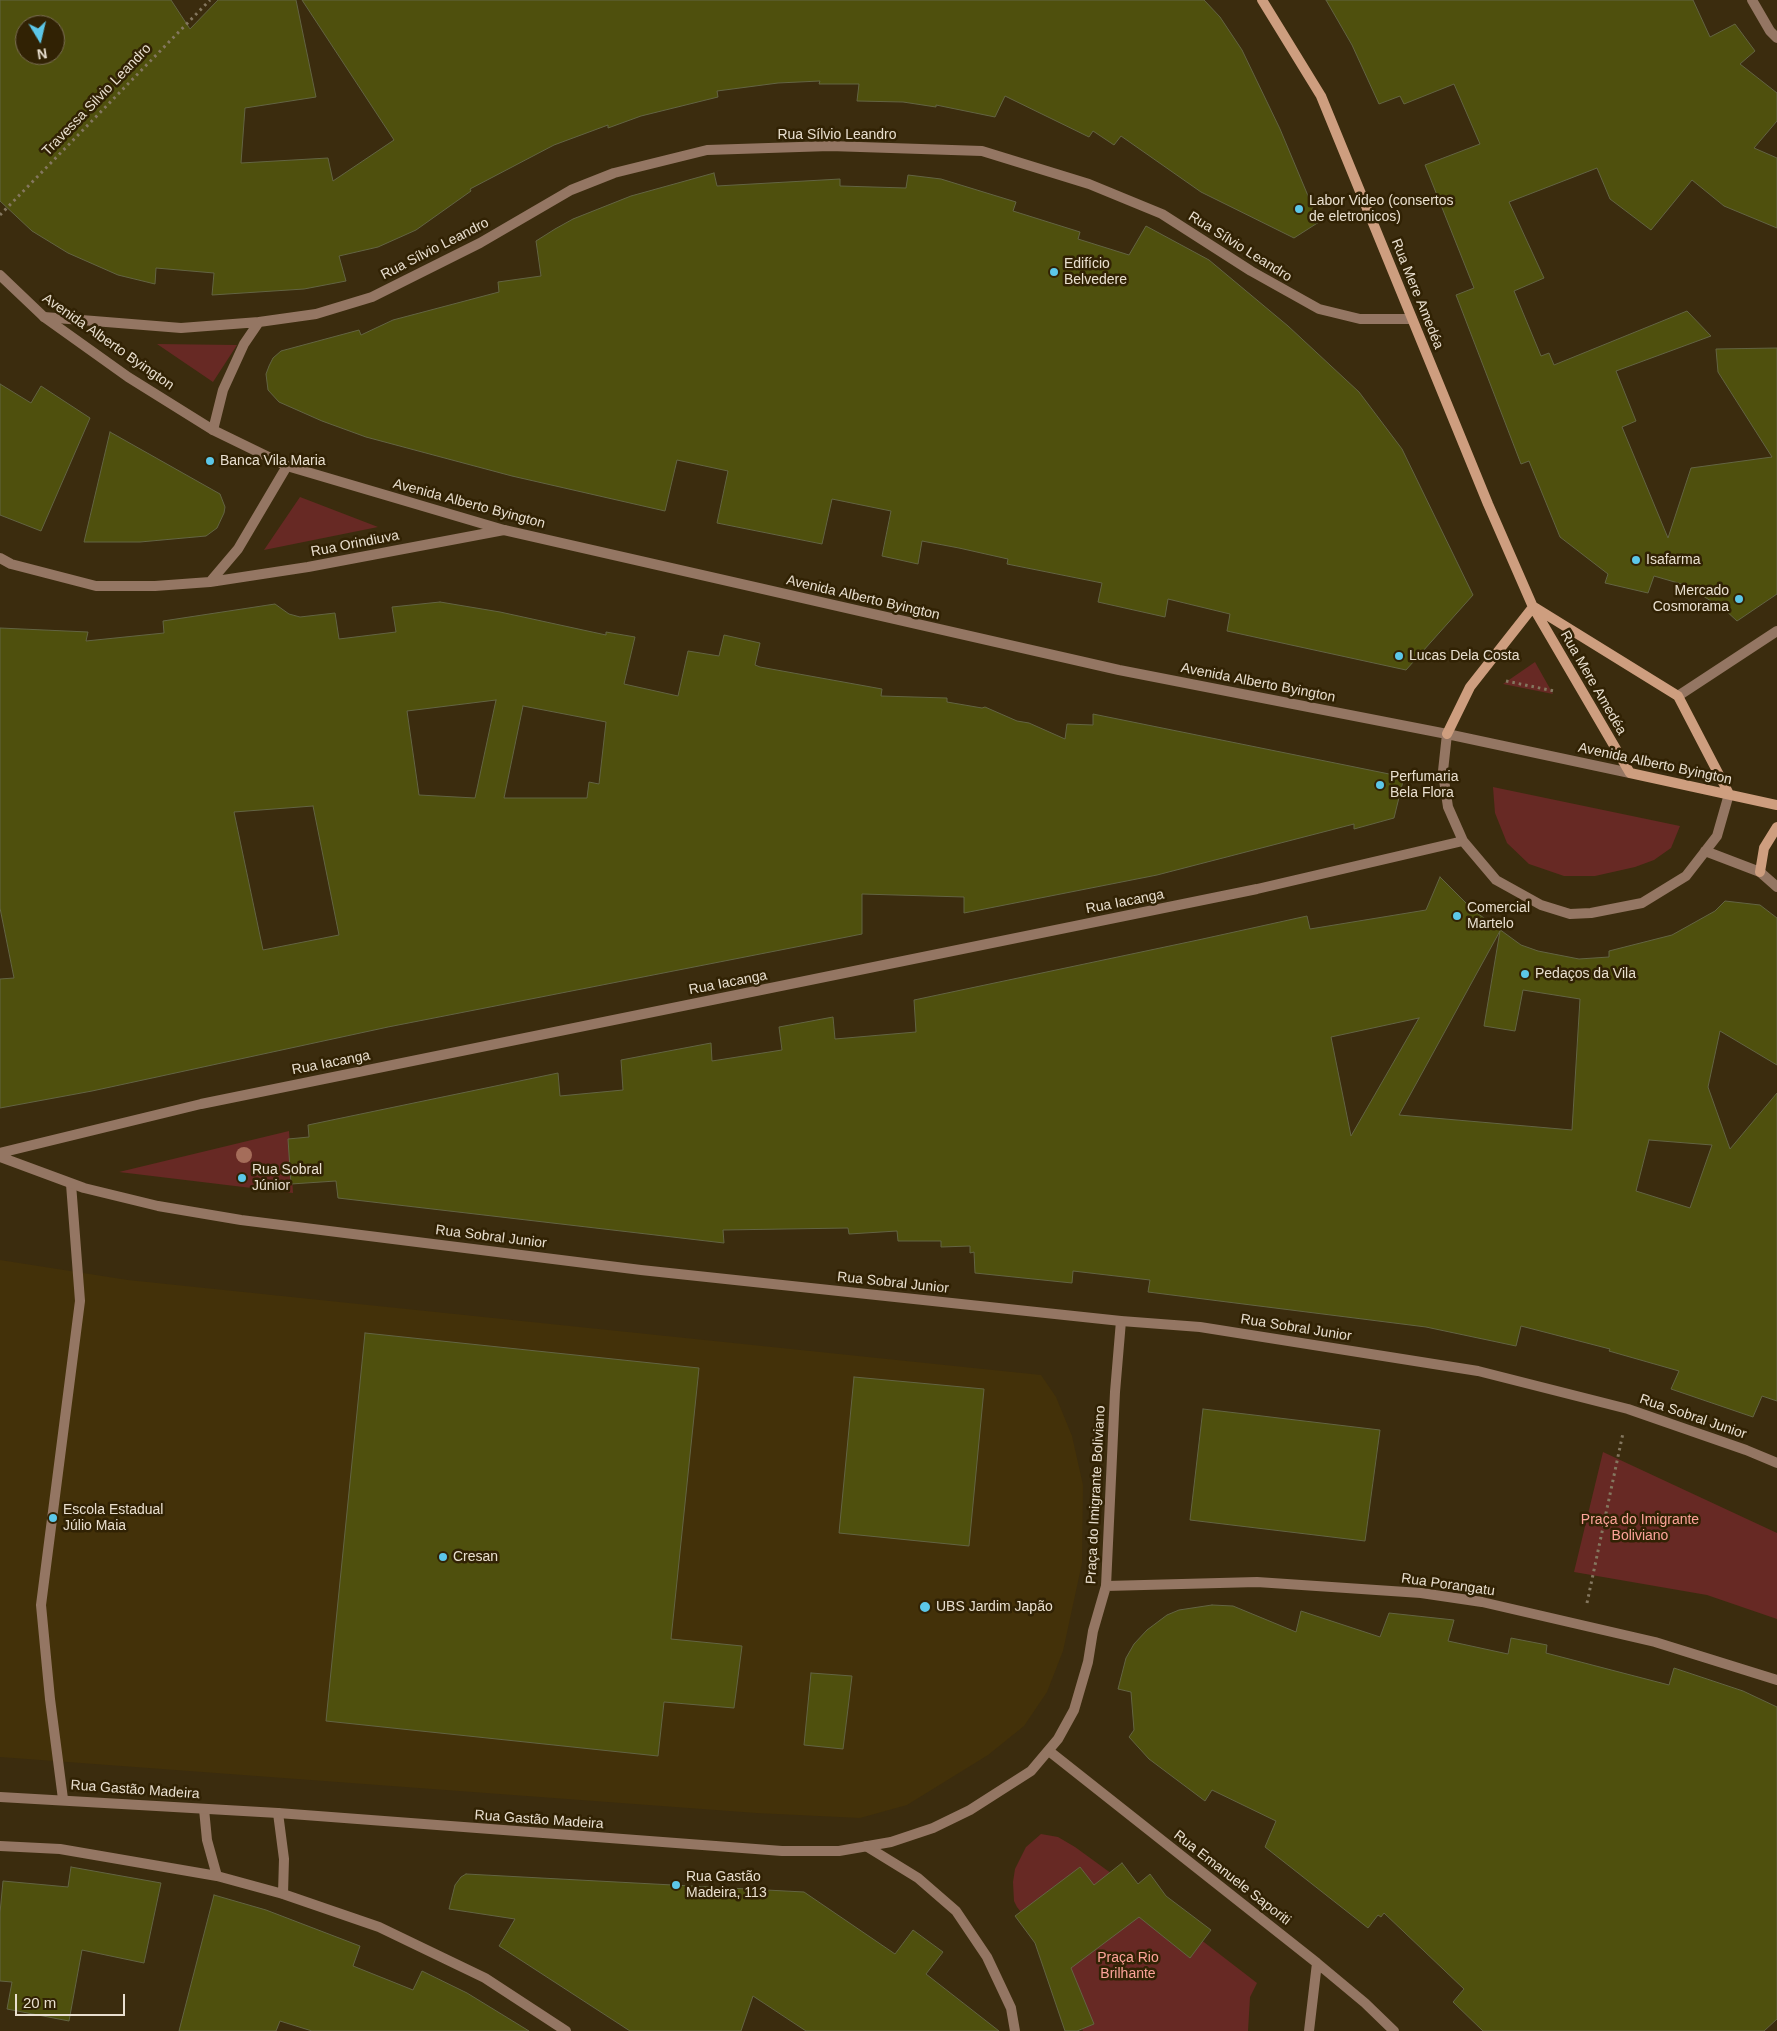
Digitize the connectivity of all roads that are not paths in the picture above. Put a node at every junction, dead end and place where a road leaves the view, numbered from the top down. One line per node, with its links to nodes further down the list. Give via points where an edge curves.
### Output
1 (1262, 0): 6 (main road, Rua Mere Amedéa, via 1321,96)
2 (1752, 0): 3 (street, via 1770,32)
3 (1777, 38)
4 (0, 275): 5 (street, Avenida Alberto Byington)
5 (44, 317): 7 (street, Rua Sílvio Leandro, via 181,328); 8 (street, Avenida Alberto Byington, via 128,377)
6 (1412, 319): 7 (street, Rua Sílvio Leandro, via 1360,319 1319,309 1250,271 1162,214 1089,184 982,151 830,146 707,150 614,173 571,190 480,243 372,297 316,314); 13 (main road, Rua Mere Amedéa)
7 (258, 322): 8 (street, via 223,390)
8 (213, 430): 9 (street, Avenida Alberto Byington)
9 (287, 466): 10 (street, Avenida Alberto Byington); 12 (street, via 238,549)
10 (504, 530): 12 (street, Rua Orindiuva); 16 (street, Avenida Alberto Byington, via 1119,670)
11 (0, 558): 12 (street, Rua Orindiuva, via 96,586)
12 (210, 582)
13 (1533, 607): 15 (main road, Rua Mere Amedéa); 16 (main road, via 1470,687); 17 (main road, Rua Mere Amedéa)
14 (1777, 631): 15 (street)
15 (1678, 696): 18 (main road)
16 (1447, 734): 17 (street, Avenida Alberto Byington); 21 (street, via 1443,771 1448,808)
17 (1630, 773): 18 (main road, Avenida Alberto Byington)
18 (1729, 794): 19 (main road, Avenida Alberto Byington); 22 (street, via 1717,836)
19 (1777, 805)
20 (1777, 826): 23 (main road, via 1764,848)
21 (1463, 841): 22 (street, via 1496,880 1541,905 1570,914 1642,903 1686,876); 25 (street, Rua Iacanga, via 1257,889 201,1104)
22 (1705, 852): 23 (street)
23 (1760, 872): 24 (street)
24 (1777, 887)
25 (0, 1155): 26 (street, Rua Sobral Junior)
26 (71, 1184): 27 (street, Rua Sobral Junior, via 158,1206 241,1220 641,1270); 33 (street, via 80,1301 41,1605)
27 (1121, 1321): 28 (street, Rua Sobral Junior, via 1200,1327 1478,1371 1628,1409); 29 (street, Praça do Imigrante Boliviano)
28 (1777, 1463)
29 (1106, 1586): 30 (street, Rua Porangatu, via 1257,1582 1421,1593 1482,1602 1655,1642); 31 (street, Praça do Imigrante Boliviano, via 1074,1710)
30 (1777, 1680)
31 (1049, 1751): 37 (street, Rua Gastão Madeira, via 1031,1771 970,1810 933,1828 891,1842); 40 (street, Rua Emanuele Saporiti)
32 (0, 1796): 33 (street, Rua Gastão Madeira)
33 (62, 1800): 34 (street, Rua Gastão Madeira)
34 (204, 1809): 35 (street, Rua Gastão Madeira); 38 (street, via 207,1840)
35 (278, 1814): 37 (street, Rua Gastão Madeira, via 782,1851 840,1851); 39 (street, via 284,1859)
36 (0, 1846): 38 (street, via 60,1849)
37 (866, 1846): 42 (street, via 918,1878 956,1911 987,1957 1011,2008)
38 (217, 1876): 39 (street)
39 (283, 1894): 41 (street, via 379,1927 485,1978)
40 (1317, 1963): 43 (street); 44 (street, Rua Emanuele Saporiti)
41 (566, 2031)
42 (1015, 2031)
43 (1310, 2031)
44 (1394, 2031)

